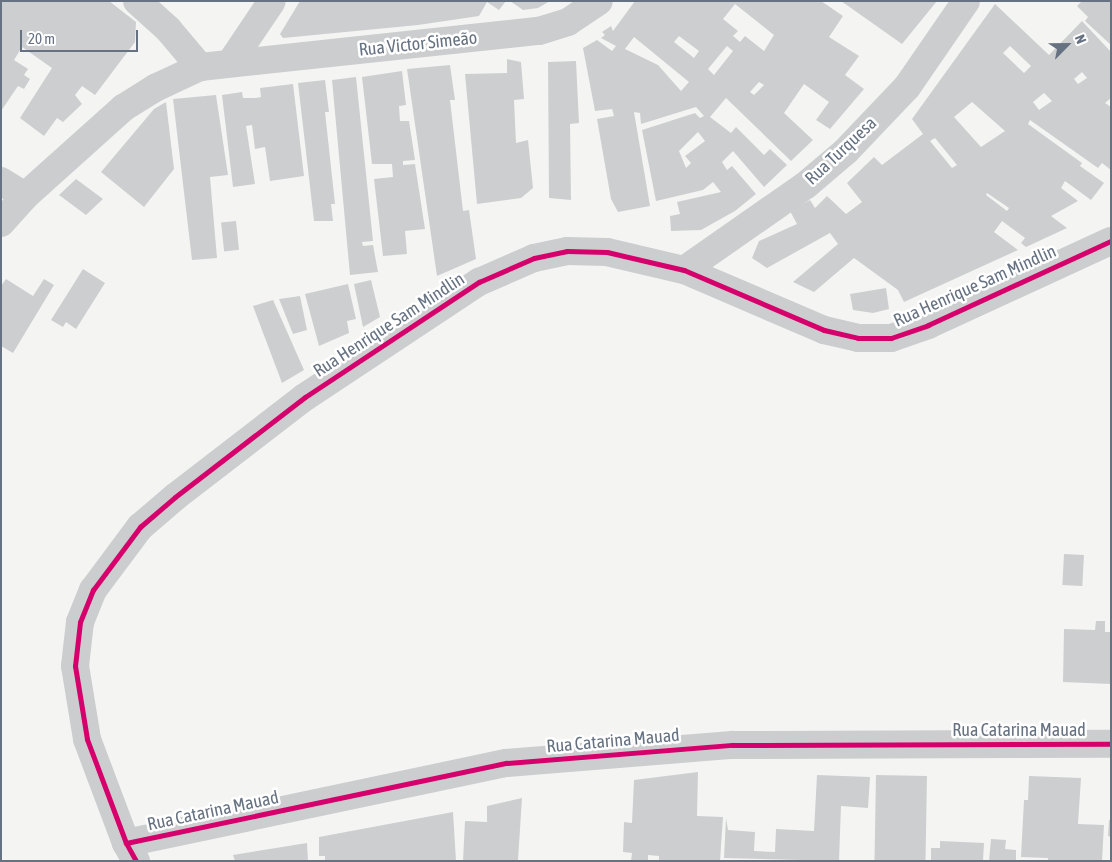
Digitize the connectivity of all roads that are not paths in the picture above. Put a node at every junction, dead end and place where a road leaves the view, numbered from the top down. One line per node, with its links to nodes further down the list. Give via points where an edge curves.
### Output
1 (138, 1): 6 (street, via 168,29)
2 (272, 1): 5 (street)
3 (599, 1): 5 (street, Rua Victor Simeão, via 568,22 539,31)
4 (966, 1): 11 (street, Rua Turquesa, via 907,87 846,151 806,185)
5 (231, 62): 6 (street, Rua Victor Simeão)
6 (200, 67): 8 (street, Rua Victor Simeão, via 155,88 123,108)
7 (1, 181): 8 (street)
8 (26, 196): 9 (street, Rua Victor Simeão)
9 (1, 223)
10 (1111, 240): 11 (street, Rua Henrique Sam Mindlin, via 928,325 891,338 858,338 824,330)
11 (684, 270): 13 (street, Rua Henrique Sam Mindlin, via 607,252 567,251 534,258 479,282 305,397 140,527 93,590 80,622 74,666 87,739)
12 (1111, 744): 13 (street, Rua Catarina Mauad, via 732,744 507,763)
13 (131, 852)

